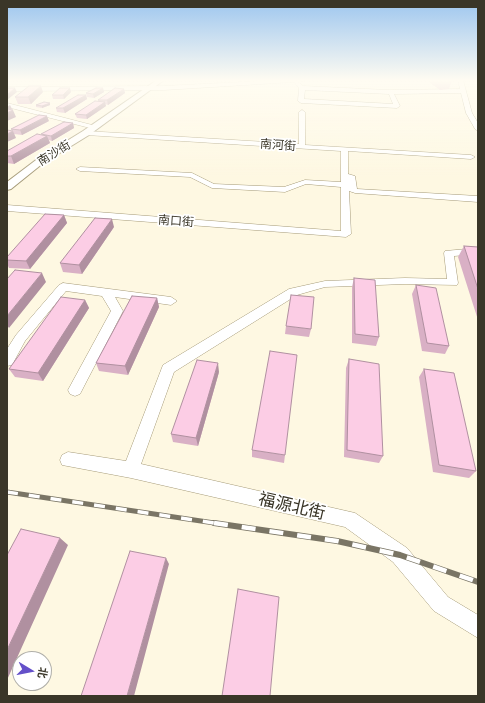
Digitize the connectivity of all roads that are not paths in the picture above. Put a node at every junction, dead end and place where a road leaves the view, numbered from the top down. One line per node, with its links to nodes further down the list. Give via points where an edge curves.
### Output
1 (302, 112): 8 (street)
2 (37, 113): 5 (street)
3 (116, 113): 5 (street, 南沙街)
4 (469, 113): 6 (street)
5 (94, 128): 7 (street, 南沙街)
6 (478, 129)
7 (86, 133): 8 (street, 南河街); 14 (street, 南沙街, via 39,162)
8 (302, 147): 9 (street, 南河街)
9 (344, 149): 10 (street, 南河街); 11 (street)
10 (471, 157)
11 (345, 167): 13 (street); 15 (street, via 350,170 352,189 355,191)
12 (80, 170): 13 (street, via 192,175 212,186 227,187 285,190 305,182)
13 (345, 185): 16 (street, 南口街, via 346,234)
14 (7, 187)
15 (478, 199)
16 (7, 208)
17 (478, 251): 25 (street, via 448,253 453,283 405,281 325,284 293,292 168,369)
18 (106, 292): 19 (street); 21 (street, via 63,287); 23 (street, via 117,311)
19 (171, 301)
20 (7, 336): 21 (street)
21 (20, 338): 22 (street)
22 (7, 361)
23 (75, 390)
24 (68, 460): 25 (street, 福源北街)
25 (131, 470): 26 (street, 福源北街, via 349,519 400,555 441,604)
26 (478, 627)

